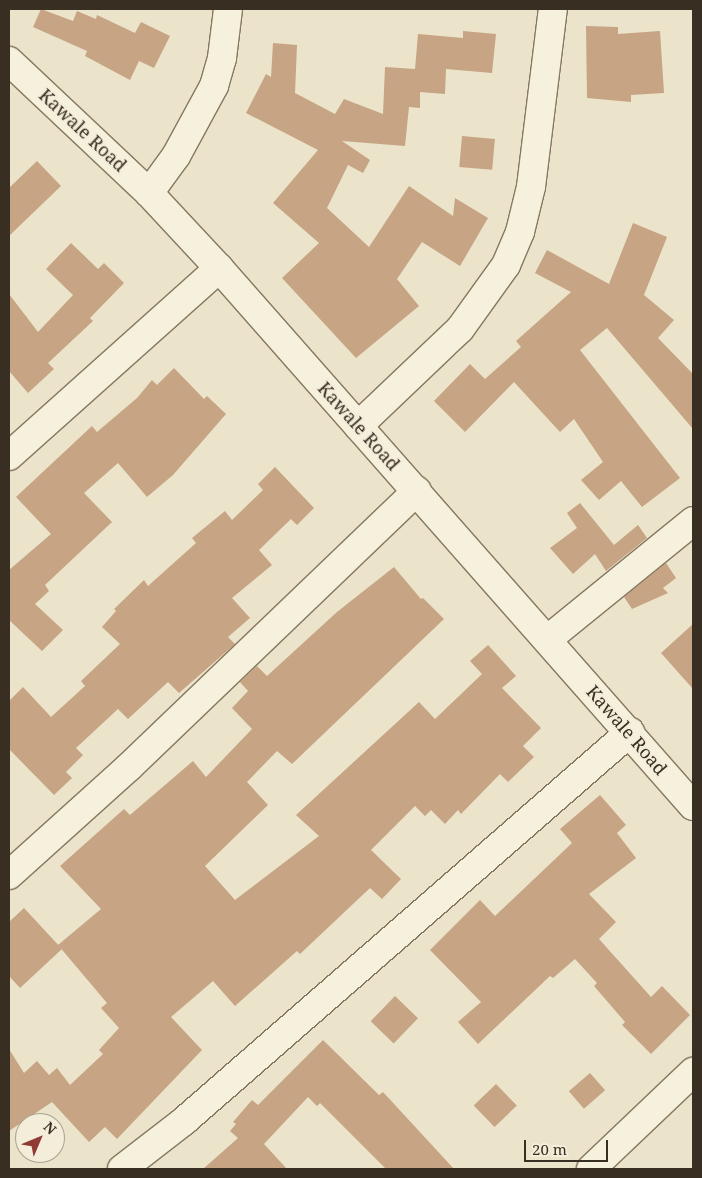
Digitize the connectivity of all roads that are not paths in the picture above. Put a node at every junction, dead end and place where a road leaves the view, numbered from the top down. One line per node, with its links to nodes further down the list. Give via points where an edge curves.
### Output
1 (228, 9): 4 (street, via 222,58 214,86 176,156)
2 (553, 9): 6 (street, via 531,187 520,232 506,265 460,329)
3 (9, 61): 4 (street, Kawale Road)
4 (150, 193): 5 (street, Kawale Road)
5 (219, 268): 6 (street, Kawale Road); 7 (street)
6 (358, 426): 8 (street, Kawale Road)
7 (9, 456)
8 (416, 491): 10 (street, Kawale Road); 13 (street, via 129,767)
9 (693, 520): 10 (street)
10 (548, 639): 11 (street, Kawale Road)
11 (630, 732): 12 (street, Kawale Road); 16 (street, via 184,1121)
12 (693, 806)
13 (9, 874)
14 (693, 1072): 15 (street)
15 (595, 1168)
16 (122, 1169)

